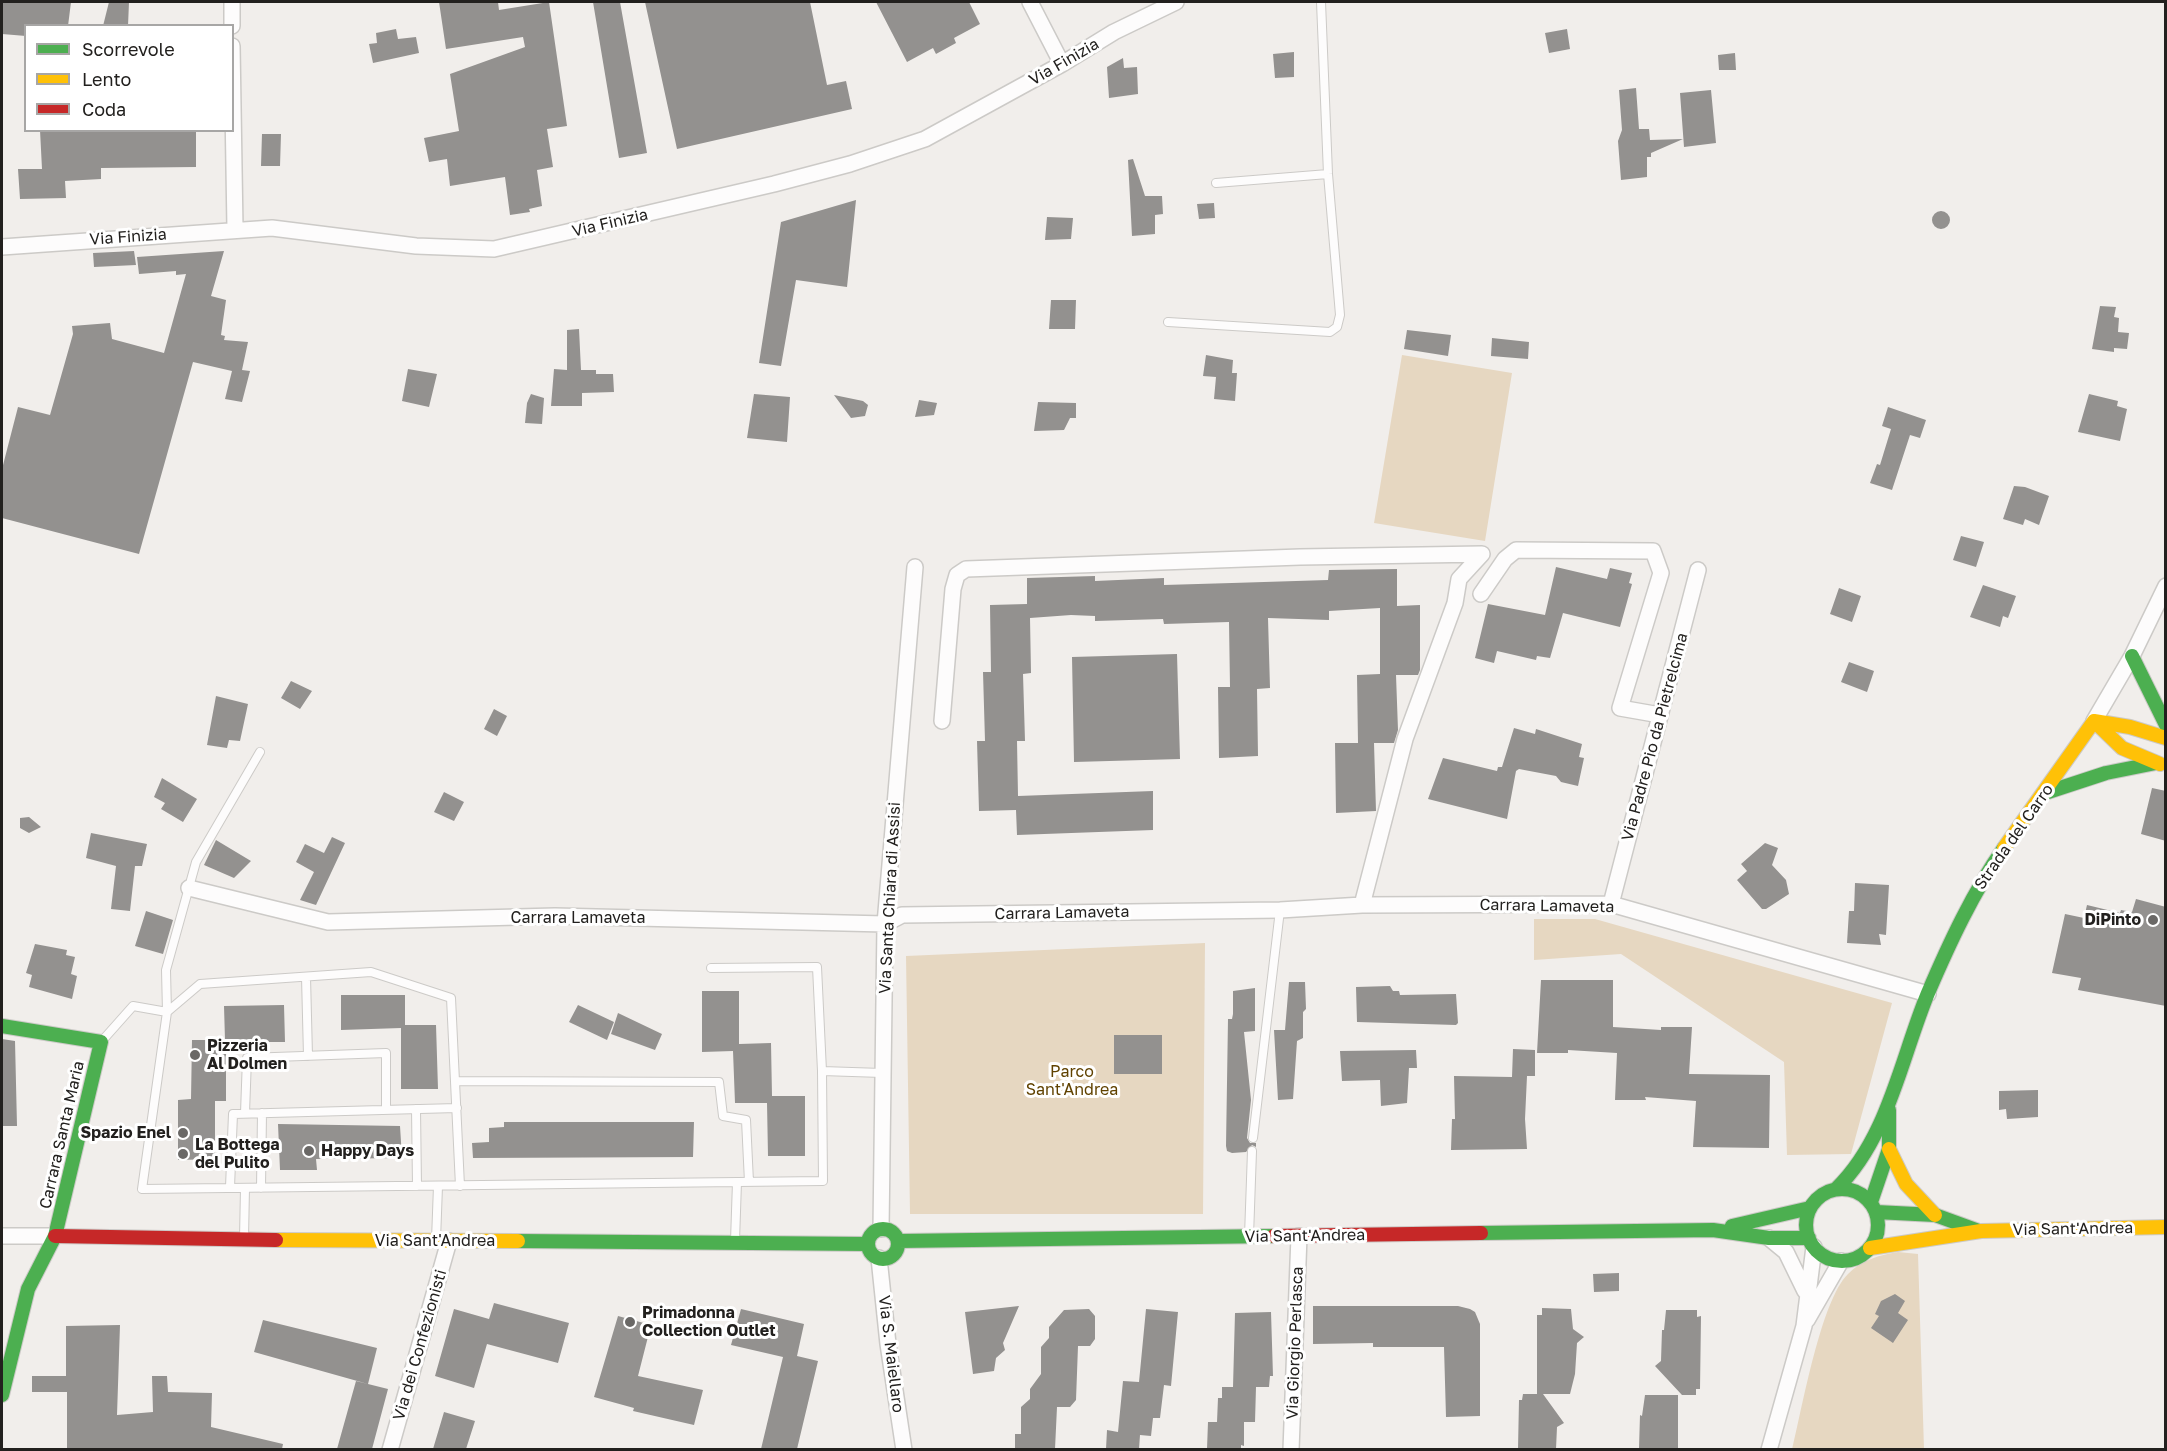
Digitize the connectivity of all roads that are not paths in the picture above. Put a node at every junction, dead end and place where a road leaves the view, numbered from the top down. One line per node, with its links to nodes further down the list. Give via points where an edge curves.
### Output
1 (232, 2): 5 (street)
2 (1030, 2): 6 (street)
3 (1176, 2): 6 (street, Via Finizia, via 1114,32)
4 (1321, 2): 8 (lane)
5 (232, 24)
6 (1062, 64): 10 (street, Via Finizia, via 925,139 850,164 494,249 416,246 272,228)
7 (233, 132): 10 (street)
8 (1328, 174): 9 (lane); 12 (lane, via 1340,315 1337,327 1330,332)
9 (1216, 183)
10 (235, 229): 11 (street, Via Finizia)
11 (2, 247)
12 (1168, 322)
13 (915, 567): 30 (street, Via Santa Chiara di Assisi)
14 (1698, 570): 18 (street, Via Padre Pio da Pietrelcima)
15 (2166, 586): 17 (street, Strada del Carro)
16 (1481, 594): 18 (street, via 1505,559 1516,550 1653,551 1661,573 1620,708)
17 (2132, 656): 20 (street, Strada del Carro); 21 (main road)
18 (1660, 715): 27 (street, Via Padre Pio da Pietrelcima)
19 (942, 721): 28 (street, via 953,589 957,575 966,569 1482,554 1459,579 1455,603 1405,739)
20 (2094, 721): 22 (main road); 24 (main road, via 2122,748); 25 (main road, Strada del Carro)
21 (2166, 725)
22 (2166, 738)
23 (260, 752): 26 (lane, via 196,862)
24 (2161, 764): 25 (main road, via 2106,773)
25 (2045, 793): 33 (main road, Strada del Carro, via 1984,874)
26 (189, 888): 30 (street, Carrara Lamaveta, via 328,922 555,916); 34 (lane, via 166,970)
27 (1611, 904): 28 (street, Carrara Lamaveta); 33 (street, Carrara Lamaveta)
28 (1362, 906): 29 (street, Carrara Lamaveta)
29 (1280, 910): 30 (street, Carrara Lamaveta, via 902,915); 47 (lane)
30 (885, 924): 39 (street, Via Santa Chiara di Assisi)
31 (711, 968): 38 (lane, via 817,967)
32 (306, 977): 34 (lane, via 200,984); 37 (lane); 40 (lane, via 371,972 451,998)
33 (1928, 994): 41 (main road, Strada del Carro)
34 (167, 1012): 36 (lane, via 133,1005); 55 (lane, via 142,1189)
35 (2, 1026): 36 (main road)
36 (101, 1042): 67 (main road, Carrara Santa Maria)
37 (308, 1056): 43 (lane, via 386,1053); 45 (lane, via 247,1058)
38 (822, 1071): 39 (lane); 51 (lane, via 823,1181)
39 (882, 1073): 63 (street, Via Santa Chiara di Assisi)
40 (455, 1081): 42 (lane); 51 (lane, via 719,1082 723,1116 746,1120)
41 (1889, 1102): 48 (main road, Strada del Carro); 58 (main road, Strada del Carro, via 1855,1171)
42 (457, 1108): 44 (lane); 54 (lane)
43 (387, 1109): 44 (lane); 46 (lane)
44 (416, 1109): 52 (lane)
45 (245, 1113): 46 (lane); 55 (lane, via 233,1114)
46 (262, 1113): 57 (lane)
47 (1253, 1137)
48 (1889, 1149): 59 (main road, Strada del Carro); 61 (main road, via 1906,1184)
49 (1252, 1151): 68 (lane)
50 (737, 1182): 51 (lane); 54 (lane); 75 (lane)
51 (749, 1182)
52 (417, 1186): 53 (lane); 57 (lane)
53 (438, 1186): 54 (lane); 72 (lane)
54 (460, 1186)
55 (230, 1187): 56 (lane)
56 (245, 1188): 57 (lane); 71 (lane)
57 (261, 1188)
58 (1836, 1189): 59 (main road, Via Sant'Andrea, via 1855,1191); 60 (main road, Via Sant'Andrea, via 1816,1199)
59 (1873, 1207): 61 (main road, Via Sant'Andrea); 77 (main road, via 1878,1231)
60 (1810, 1208): 64 (main road, Via Sant'Andrea); 74 (main road, via 1807,1218)
61 (1935, 1215): 65 (main road, Via Sant'Andrea)
62 (2166, 1227): 65 (main road, Via Sant'Andrea)
63 (881, 1229): 73 (main road, via 890,1231); 76 (main road, via 873,1233)
64 (1713, 1230): 69 (main road, Via Sant'Andrea); 70 (main road, Via Sant'Andrea)
65 (1980, 1232): 77 (main road, Via Sant'Andrea)
66 (2, 1236): 67 (street, Via Sant'Andrea)
67 (55, 1236): 71 (main road, Via Sant'Andrea); 82 (main road, Carrara Santa Maria, via 28,1289)
68 (1249, 1236): 69 (main road, Via Sant'Andrea); 73 (main road, Via Sant'Andrea)
69 (1299, 1236): 85 (street, Via Giorgio Perlasca)
70 (1769, 1238): 74 (main road, Via Sant'Andrea); 80 (street, via 1786,1252)
71 (244, 1240): 72 (main road, Via Sant'Andrea)
72 (443, 1241): 75 (main road, Via Sant'Andrea); 83 (street, Via dei Confezionisti)
73 (898, 1241): 78 (main road, via 893,1255)
74 (1811, 1242): 79 (main road, Via Sant'Andrea, via 1821,1254); 80 (street)
75 (735, 1243): 76 (main road, Via Sant'Andrea)
76 (868, 1244): 78 (main road)
77 (1870, 1248): 79 (main road, Via Sant'Andrea, via 1862,1255)
78 (879, 1258): 84 (street, Via S. Maiellaro)
79 (1841, 1261): 81 (street)
80 (1806, 1293): 81 (street)
81 (1804, 1326): 86 (street)
82 (2, 1395)
83 (390, 1449)
84 (904, 1449)
85 (1291, 1449)
86 (1769, 1449)

